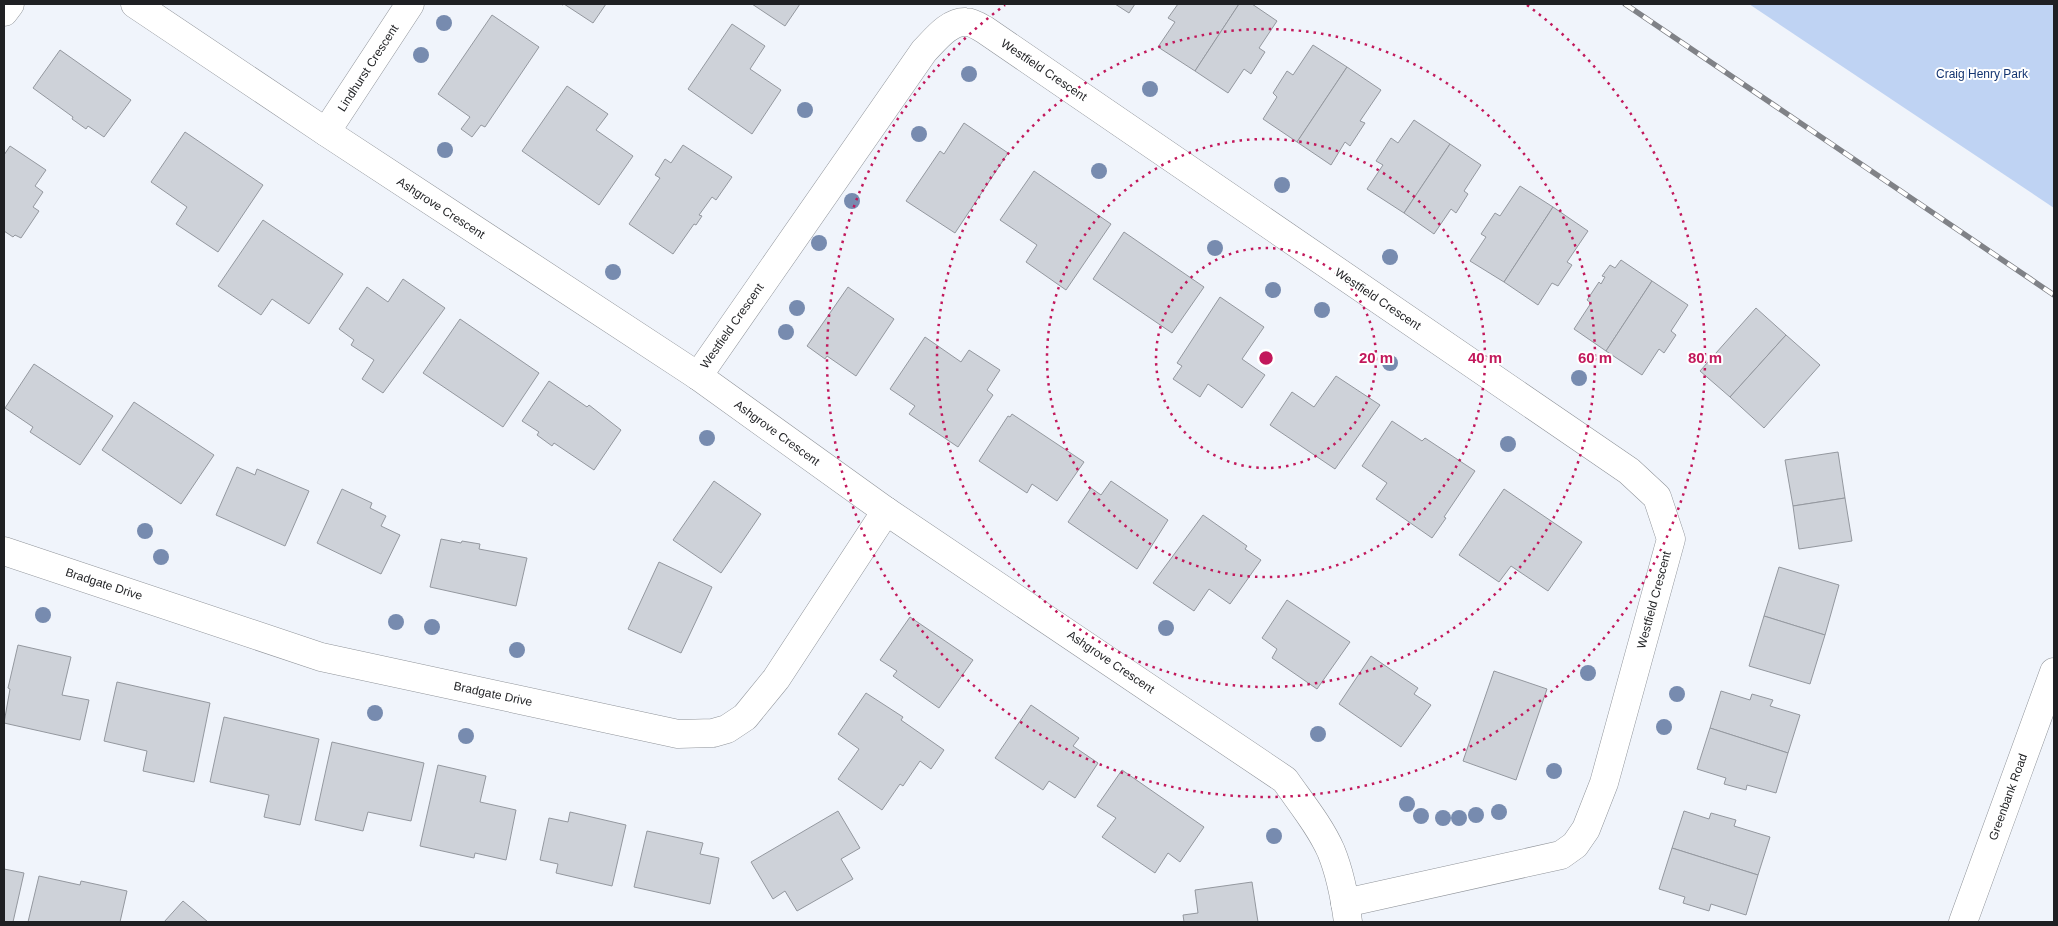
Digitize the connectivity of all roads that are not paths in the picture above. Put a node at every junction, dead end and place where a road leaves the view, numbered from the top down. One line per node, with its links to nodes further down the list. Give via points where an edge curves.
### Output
1 (10, 4): 4 (street)
2 (135, 4): 5 (street, Ashgrove Crescent)
3 (410, 4): 5 (street, Lindhurst Crescent)
4 (4, 12)
5 (326, 132): 6 (street, Ashgrove Crescent)
6 (698, 376): 7 (street, Ashgrove Crescent); 10 (street, Westfield Crescent, via 924,51 955,23 968,22 985,30 1629,471 1657,497 1671,539 1604,783 1586,829 1575,845 1561,855)
7 (886, 511): 8 (street, Bradgate Drive, via 776,679 745,717 727,729 687,734 321,656); 10 (street, Ashgrove Crescent, via 1285,780 1331,851)
8 (4, 551)
9 (2054, 672): 11 (street, Greenbank Road)
10 (1346, 913)
11 (1963, 922)

